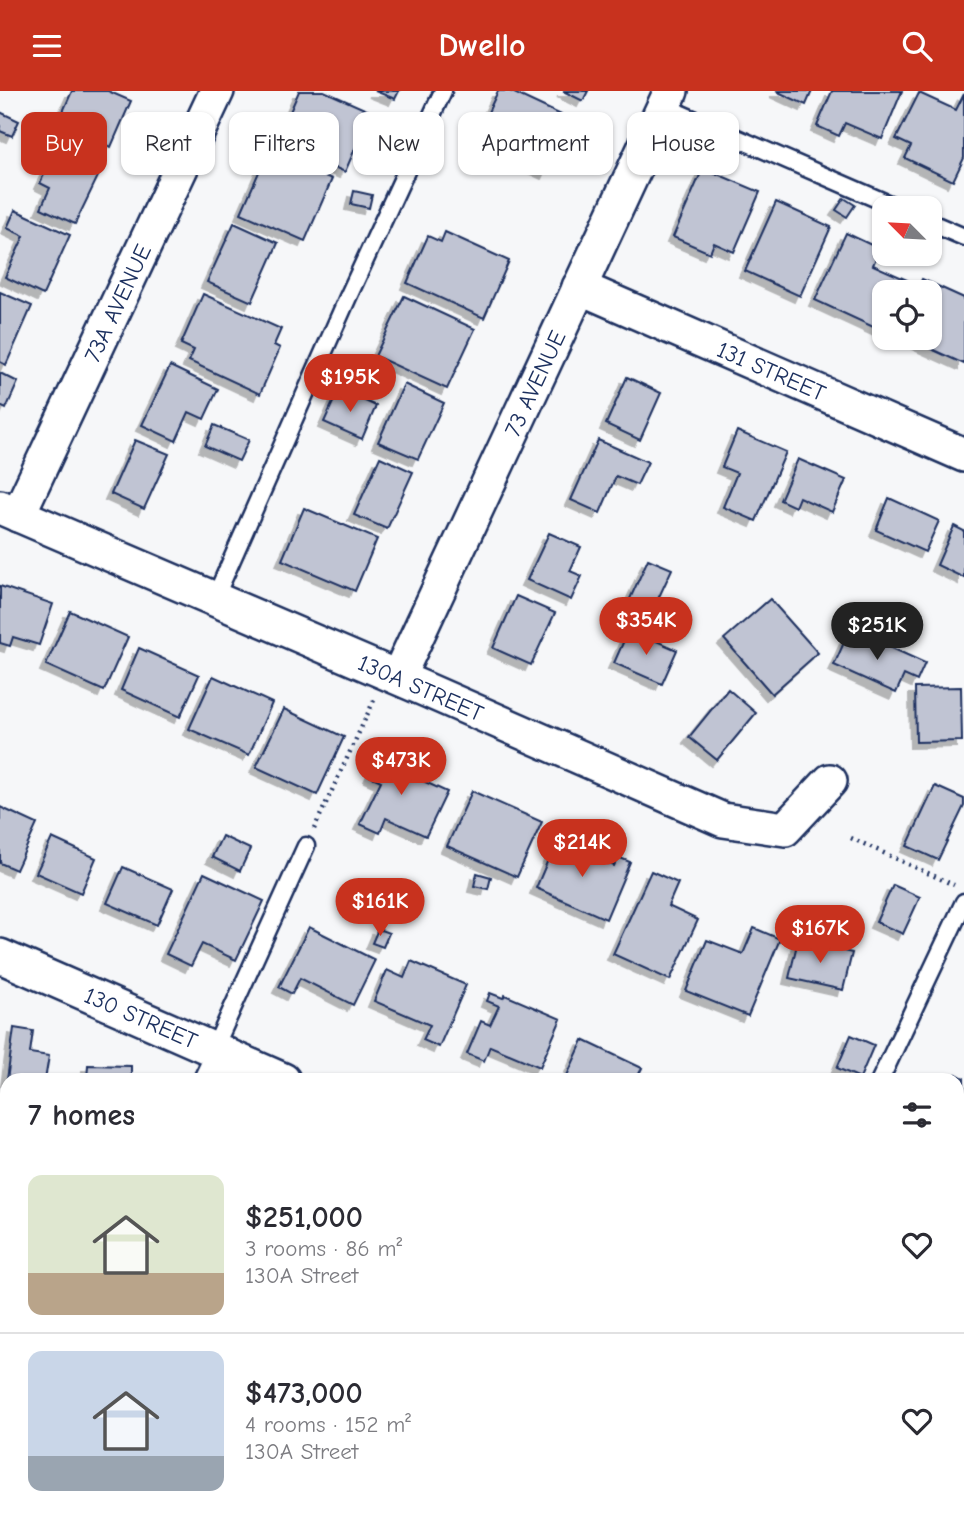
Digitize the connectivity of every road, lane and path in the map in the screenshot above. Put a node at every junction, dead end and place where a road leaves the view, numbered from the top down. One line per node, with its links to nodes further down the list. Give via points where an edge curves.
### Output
1 (217, 91): 9 (street, 73A AVENUE)
2 (443, 91): 10 (lane)
3 (667, 99): 4 (lane); 7 (street, 73 AVENUE)
4 (873, 196)
5 (942, 228): 6 (lane)
6 (964, 237)
7 (579, 287): 8 (street, 131 STREET); 11 (street, 73 AVENUE)
8 (964, 455)
9 (9, 511): 10 (street, 130A STREET)
10 (214, 600): 11 (street, 130A STREET)
11 (387, 686): 12 (street, 130A STREET, via 723,820 785,829); 14 (path)
12 (830, 781)
13 (851, 838): 15 (path)
14 (306, 846): 18 (lane)
15 (964, 890)
16 (964, 902): 20 (lane)
17 (0, 956): 18 (street, 130 STREET)
18 (216, 1061): 19 (street, 130 STREET)
19 (258, 1073)
20 (883, 1073)

